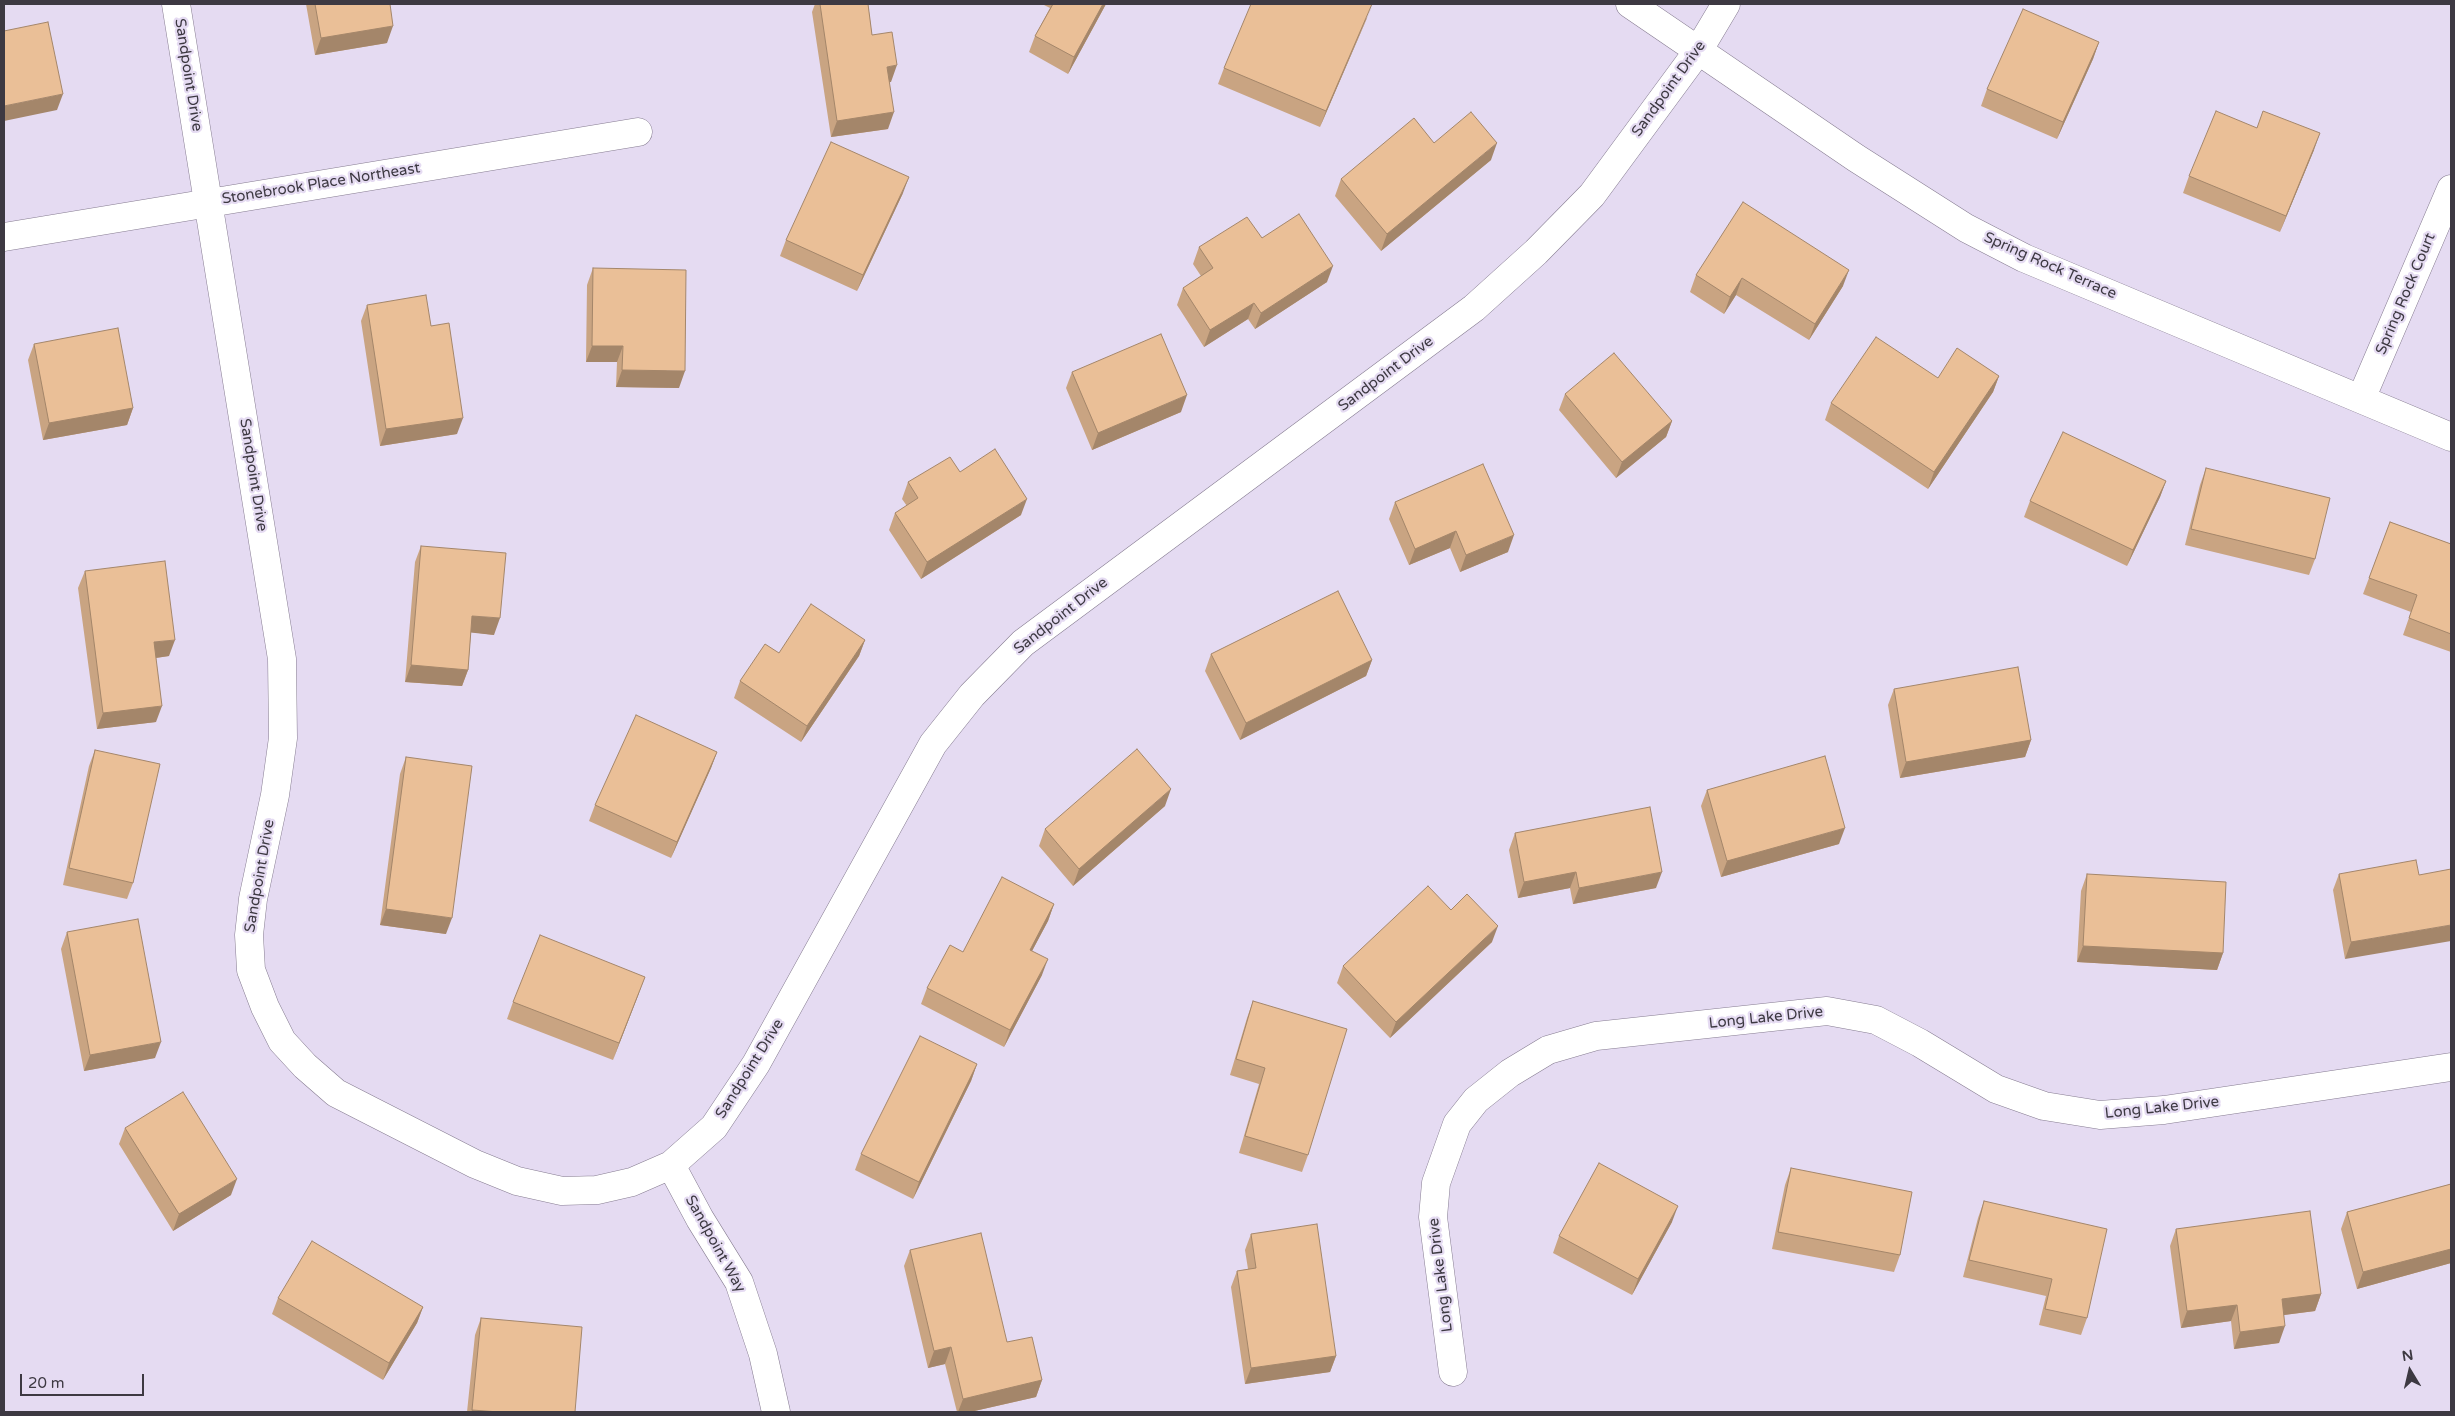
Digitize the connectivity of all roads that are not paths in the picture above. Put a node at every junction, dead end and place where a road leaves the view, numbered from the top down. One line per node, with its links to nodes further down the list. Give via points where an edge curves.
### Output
1 (176, 4): 7 (street, Sandpoint Drive)
2 (1630, 4): 4 (street, Spring Rock Terrace)
3 (1726, 4): 4 (street, Sandpoint Drive)
4 (1698, 51): 9 (street, Spring Rock Terrace, via 1966,228 2024,258); 12 (street, Sandpoint Drive, via 1592,195 1474,308 1023,643 972,695 928,753 738,1093 714,1127)
5 (638, 132): 7 (street, Stonebrook Place Northeast)
6 (2451, 189): 9 (street, Spring Rock Court)
7 (208, 202): 8 (street, Stonebrook Place Northeast); 12 (street, Sandpoint Drive, via 282,659 283,738 249,936 251,970 265,1007 282,1041 336,1093 475,1164 517,1181 562,1191 597,1190 632,1182)
8 (4, 237)
9 (2361, 399): 10 (street, Spring Rock Terrace)
10 (2451, 437)
11 (2451, 1067): 13 (street, Long Lake Drive, via 2164,1110 2100,1115 2044,1106 1996,1089 1920,1042 1876,1020 1827,1011 1596,1036 1548,1050 1510,1073 1476,1100 1457,1124 1436,1182 1433,1217)
12 (671, 1165): 14 (street, Sandpoint Way, via 739,1282 764,1354)
13 (1453, 1372)
14 (776, 1412)

